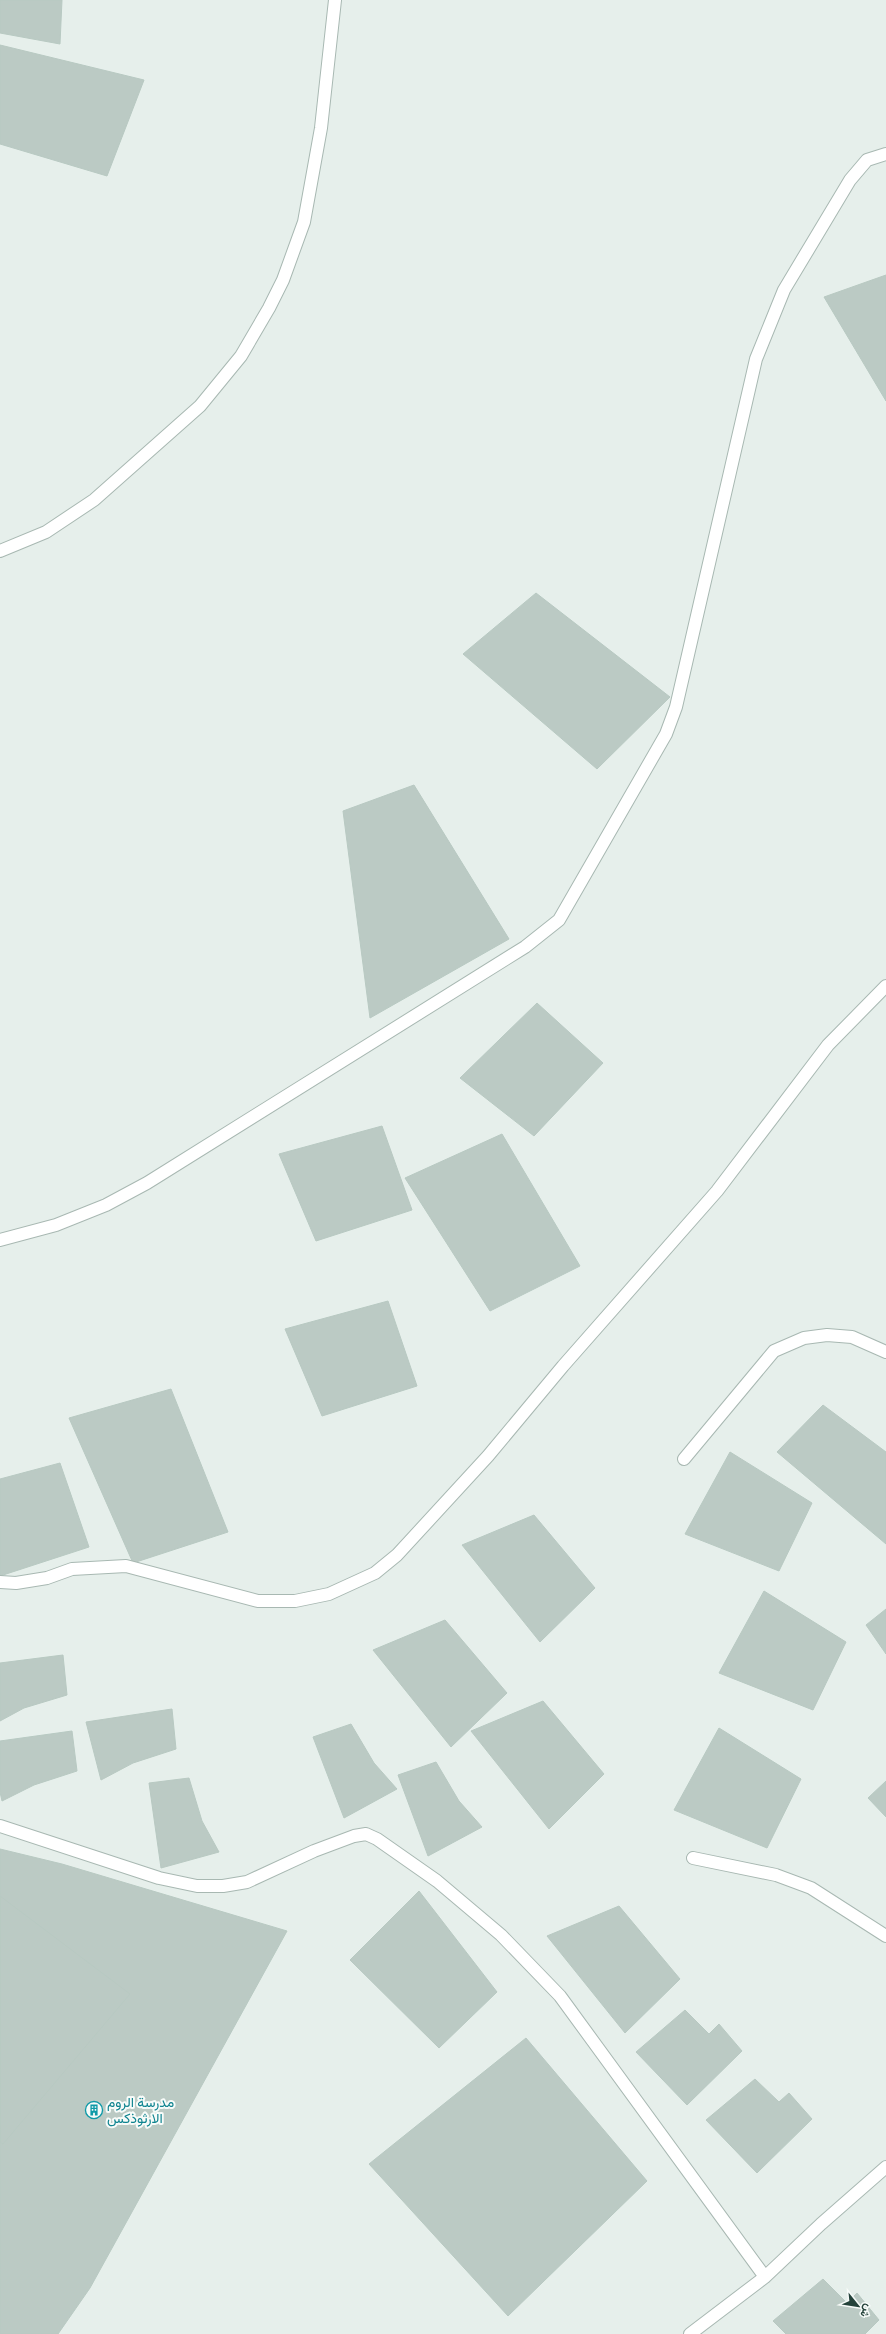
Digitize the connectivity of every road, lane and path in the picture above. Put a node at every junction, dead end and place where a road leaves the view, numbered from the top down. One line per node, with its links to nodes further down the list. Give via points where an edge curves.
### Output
1 (335, 0): 3 (street, via 321,128 304,222 283,280 241,356 200,406 94,500 46,532)
2 (886, 154): 5 (street, via 867,160 850,180 775,308 756,359 676,707 666,734 559,920 525,946 147,1183 106,1205 56,1225)
3 (0, 551)
4 (886, 986): 8 (street, via 828,1045 717,1191 563,1366 488,1456 397,1555 375,1573 329,1594 295,1601 258,1601 126,1566 72,1569 47,1578 16,1583)
5 (0, 1240)
6 (886, 1352): 7 (street, via 852,1336 827,1335 804,1338 774,1351)
7 (684, 1459)
8 (0, 1582)
9 (0, 1826): 13 (street, via 159,1878 197,1886 223,1886 247,1882 314,1851 354,1836 366,1834 377,1839 437,1881 502,1935 560,1996)
10 (693, 1858): 11 (street, via 776,1875 811,1888)
11 (886, 1936)
12 (886, 2167): 13 (street)
13 (765, 2277): 14 (street)
14 (690, 2334)

